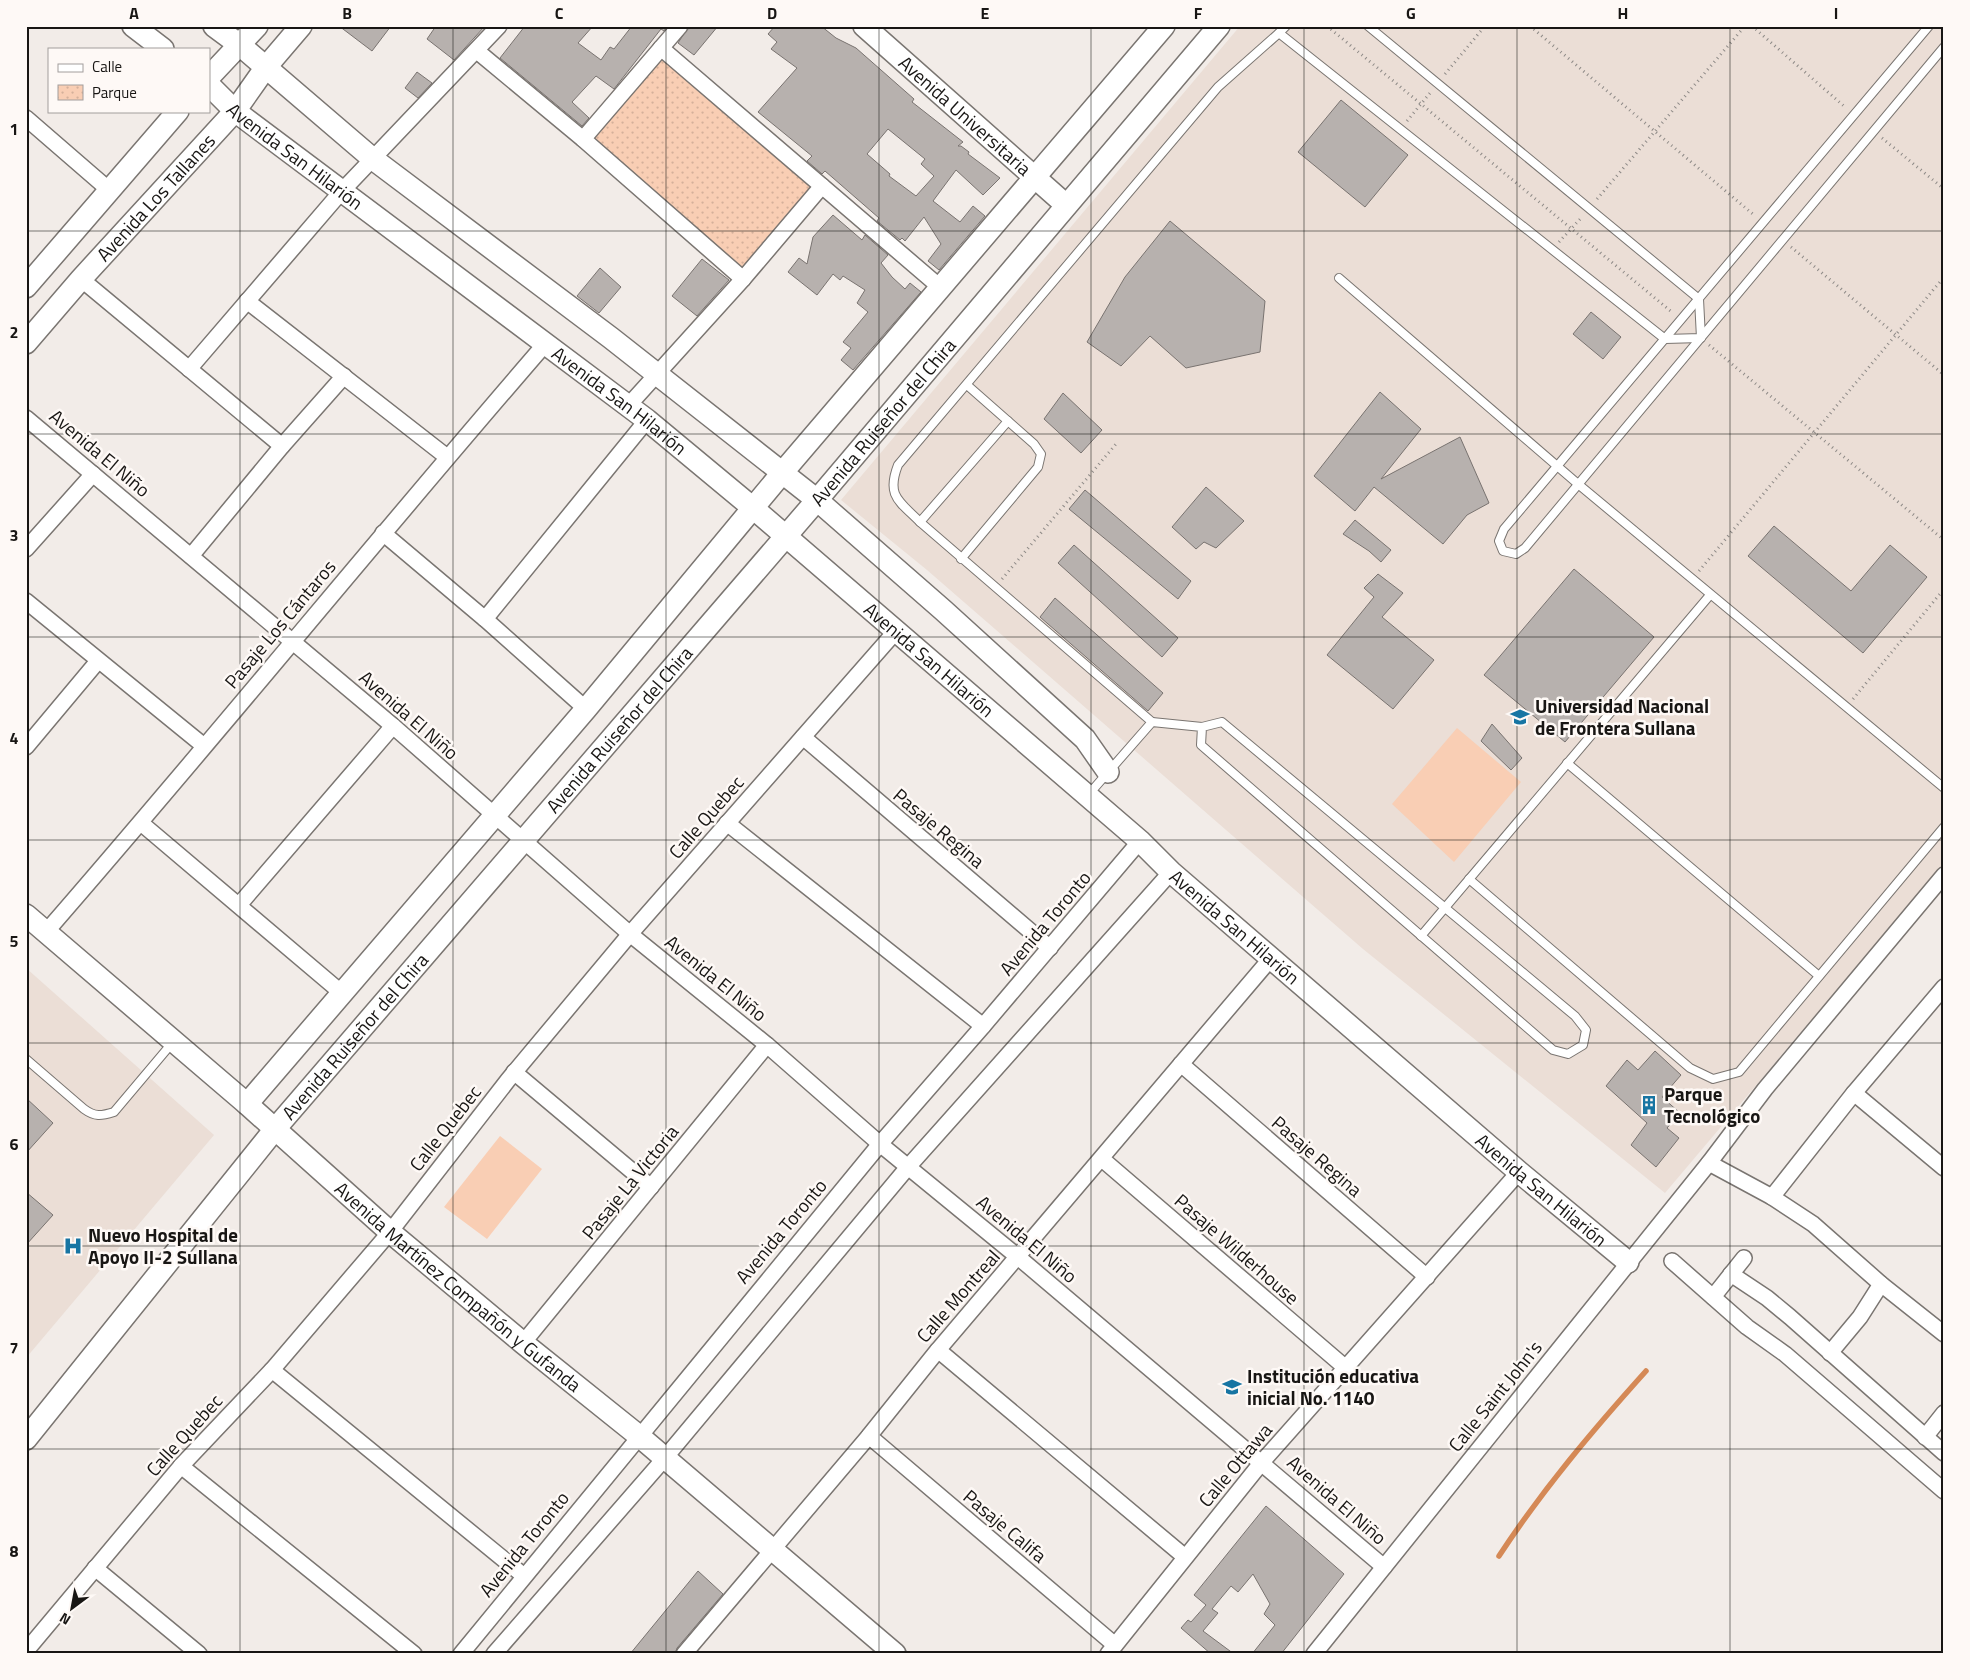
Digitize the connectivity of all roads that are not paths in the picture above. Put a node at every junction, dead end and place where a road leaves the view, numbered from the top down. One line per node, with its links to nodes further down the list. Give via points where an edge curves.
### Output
1 (133, 26): 16 (street)
2 (214, 26): 14 (street)
3 (257, 26): 14 (street)
4 (301, 26): 19 (street, Avenida Los Tallanes)
5 (499, 26): 18 (street)
6 (680, 26): 17 (street)
7 (864, 26): 27 (street, Avenida Universitaria)
8 (1220, 26): 31 (street, Avenida Ruiseñor del Chira)
9 (1286, 26): 13 (lane)
10 (1368, 26): 37 (lane)
11 (1929, 26): 37 (lane)
12 (1155, 29): 27 (street)
13 (1280, 33): 40 (lane); 46 (lane, via 1218,87)
14 (241, 46): 19 (street); 20 (street)
15 (1944, 47): 39 (lane)
16 (162, 48)
17 (661, 48): 25 (street); 28 (street)
18 (477, 51): 25 (street); 26 (street)
19 (266, 67): 22 (street, Avenida Los Tallanes); 26 (street)
20 (210, 76)
21 (210, 86): 22 (street, Avenida San Hilarión)
22 (235, 111): 30 (street, Avenida San Hilarión); 33 (street, Avenida Los Tallanes)
23 (177, 112): 29 (street)
24 (26, 118): 29 (street)
25 (583, 139): 34 (street)
26 (373, 159): 30 (street); 44 (street)
27 (1036, 178): 31 (street, Avenida Universitaria); 36 (street)
28 (822, 186): 34 (street); 36 (street)
29 (108, 190): 35 (street)
30 (341, 192): 38 (street); 42 (street, Avenida San Hilarión)
31 (1066, 205): 57 (street, Avenida Ruiseñor del Chira)
32 (1339, 278): 53 (lane)
33 (81, 279): 41 (street, Avenida Los Tallanes); 43 (street)
34 (743, 279): 44 (street)
35 (26, 287)
36 (941, 288): 54 (street)
37 (1699, 299): 39 (lane); 40 (lane)
38 (247, 301): 43 (street); 45 (street)
39 (1700, 338): 40 (lane); 56 (lane)
40 (1665, 339): 53 (lane)
41 (26, 343)
42 (546, 343): 47 (street, Avenida San Hilarión); 52 (street, Pasaje Los Cántaros)
43 (188, 369): 51 (street)
44 (657, 374): 47 (street); 54 (street)
45 (344, 376): 51 (street); 52 (street)
46 (967, 385): 50 (lane); 59 (lane, via 898,464 891,482 897,500)
47 (628, 406): 49 (street, Avenida San Hilarión)
48 (26, 418): 55 (street, Avenida El Niño)
49 (647, 420): 58 (street, Avenida San Hilarión); 67 (street)
50 (1008, 421): 59 (lane); 64 (lane, via 1041,454 1038,468)
51 (282, 446): 63 (street)
52 (447, 457): 60 (street, Pasaje Los Cántaros)
53 (1558, 466): 56 (lane); 56 (lane, via 1504,529 1499,542 1503,551 1516,554 1525,548)
54 (782, 473): 57 (street); 58 (street)
55 (93, 474): 62 (street); 63 (street, Avenida El Niño)
56 (1578, 484): 65 (lane)
57 (817, 500): 61 (street, Avenida Ruiseñor del Chira); 80 (street, via 1085,739)
58 (753, 508): 61 (street, Avenida San Hilarión); 71 (street)
59 (920, 522): 64 (lane)
60 (383, 533): 67 (street); 69 (street, Pasaje Los Cántaros)
61 (785, 535): 68 (street, Avenida San Hilarión); 88 (street, Avenida Ruiseñor del Chira)
62 (26, 549)
63 (191, 556): 69 (street, Avenida El Niño)
64 (961, 559): 72 (lane)
65 (1710, 595): 79 (lane); 81 (lane)
66 (26, 600): 70 (street)
67 (485, 619): 71 (street)
68 (896, 631): 76 (street, Calle Quebec); 82 (street, Avenida San Hilarión)
69 (291, 642): 73 (street, Avenida El Niño); 77 (street, Pasaje Los Cántaros)
70 (98, 660): 75 (street); 77 (street)
71 (586, 709): 83 (street)
72 (1152, 722): 74 (lane); 80 (lane)
73 (393, 726): 83 (street, Avenida El Niño); 92 (street)
74 (1202, 727): 93 (lane, via 1222,722); 97 (lane, via 1201,745)
75 (32, 729): 78 (street)
76 (803, 737): 85 (street, Calle Quebec); 98 (street, Pasaje Regina)
77 (204, 746): 84 (street, Pasaje Los Cántaros)
78 (26, 748)
79 (1567, 763): 91 (lane); 100 (lane)
80 (1108, 772): 82 (lane)
81 (1944, 788)
82 (1088, 796): 87 (street, Avenida San Hilarión)
83 (494, 816): 88 (street, Avenida El Niño); 102 (street)
84 (141, 822): 92 (street); 95 (street, Pasaje Los Cántaros)
85 (727, 822): 96 (street, Calle Quebec); 103 (street)
86 (1944, 827): 100 (lane)
87 (1140, 841): 89 (street, Avenida San Hilarión); 98 (street, Avenida Toronto)
88 (523, 842): 96 (street, Avenida El Niño); 111 (street, Avenida Ruiseñor del Chira)
89 (1171, 872): 99 (street, Avenida San Hilarión); 115 (street)
90 (1944, 875): 114 (street, Calle Saint John's, via 1765,1089)
91 (1469, 879): 93 (lane); 100 (lane, via 1690,1068 1713,1079 1739,1072)
92 (239, 905): 102 (street)
93 (1444, 908): 97 (lane); 97 (lane, via 1575,1016 1586,1030 1583,1045 1568,1054 1553,1050)
94 (26, 915): 95 (street, Avenida Martínez Compañón y Gufanda)
95 (46, 932): 104 (street, Avenida Martínez Compañón y Gufanda)
96 (630, 934): 105 (street, Avenida El Niño); 108 (street, Calle Quebec)
97 (1421, 936)
98 (1050, 948): 103 (street, Avenida Toronto)
99 (1272, 957): 107 (street, Calle Montreal); 117 (street, Avenida San Hilarión)
100 (1819, 976)
101 (1944, 987): 109 (street)
102 (343, 994): 110 (street)
103 (983, 1026): 112 (street, Avenida Toronto)
104 (174, 1042): 106 (lane, via 114,1112 102,1116 84,1109); 110 (street, Avenida Martínez Compañón y Gufanda)
105 (768, 1046): 112 (street, Avenida El Niño); 118 (street, Pasaje La Victoria)
106 (26, 1059)
107 (1181, 1064): 113 (street, Calle Montreal); 126 (street, Pasaje Regina)
108 (514, 1072): 118 (street); 120 (street, Calle Quebec)
109 (1854, 1093): 116 (street); 119 (street)
110 (248, 1104): 111 (street, Avenida Martínez Compañón y Gufanda)
111 (275, 1129): 120 (street, Avenida Martínez Compañón y Gufanda); 139 (street, Avenida Ruiseñor del Chira)
112 (880, 1144): 115 (street, Avenida El Niño); 136 (street, Avenida Toronto)
113 (1102, 1158): 121 (street, Calle Montreal); 133 (street, Pasaje Wilderhouse)
114 (1709, 1163): 119 (street); 124 (street, Calle Saint John's)
115 (908, 1167): 121 (street, Avenida El Niño); 141 (street)
116 (1944, 1168)
117 (1519, 1172): 124 (street, Avenida San Hilarión); 126 (street, Calle Ottawa)
118 (651, 1187): 130 (street, Pasaje La Victoria)
119 (1772, 1197): 127 (street, via 1813,1224)
120 (390, 1232): 130 (street, Avenida Martínez Compañón y Gufanda); 134 (street, Calle Quebec)
121 (1018, 1257): 131 (street, Calle Montreal); 142 (street, Avenida El Niño)
122 (1744, 1258): 125 (street)
123 (1672, 1261): 128 (street)
124 (1628, 1262): 147 (street, Calle Saint John's)
125 (1731, 1274): 128 (street); 132 (street, via 1767,1298)
126 (1427, 1277): 133 (street, Calle Ottawa)
127 (1881, 1284): 129 (street); 132 (street, via 1860,1317)
128 (1713, 1297): 144 (street, via 1785,1354)
129 (1944, 1334)
130 (523, 1344): 136 (street, Avenida Martínez Compañón y Gufanda)
131 (938, 1350): 137 (street, Calle Montreal); 146 (street)
132 (1830, 1353): 138 (street)
133 (1346, 1369): 142 (street, Calle Ottawa)
134 (272, 1370): 143 (street, Calle Quebec); 149 (street)
135 (1944, 1413): 138 (street)
136 (639, 1436): 141 (street, Avenida Martínez Compañón y Gufanda); 149 (street, Avenida Toronto)
137 (869, 1436): 145 (street, Calle Montreal); 150 (street, Pasaje Califa)
138 (1925, 1437): 140 (street)
139 (26, 1439)
140 (1944, 1453)
141 (664, 1459): 145 (street, Avenida Martínez Compañón y Gufanda); 155 (street)
142 (1262, 1462): 146 (street, Calle Ottawa); 147 (street, Avenida El Niño)
143 (182, 1466): 148 (street, Calle Quebec); 153 (street)
144 (1944, 1491)
145 (774, 1550): 156 (street, Calle Montreal); 157 (street, Avenida Martínez Compañón y Gufanda)
146 (1184, 1557): 150 (street, Calle Ottawa)
147 (1384, 1567): 158 (street, Calle Saint John's)
148 (95, 1568): 151 (street, Calle Quebec); 152 (street)
149 (524, 1576): 154 (street, Avenida Toronto)
150 (1112, 1650)
151 (26, 1651)
152 (199, 1654)
153 (414, 1654)
154 (461, 1654)
155 (494, 1654)
156 (684, 1654)
157 (895, 1654)
158 (1314, 1654)

